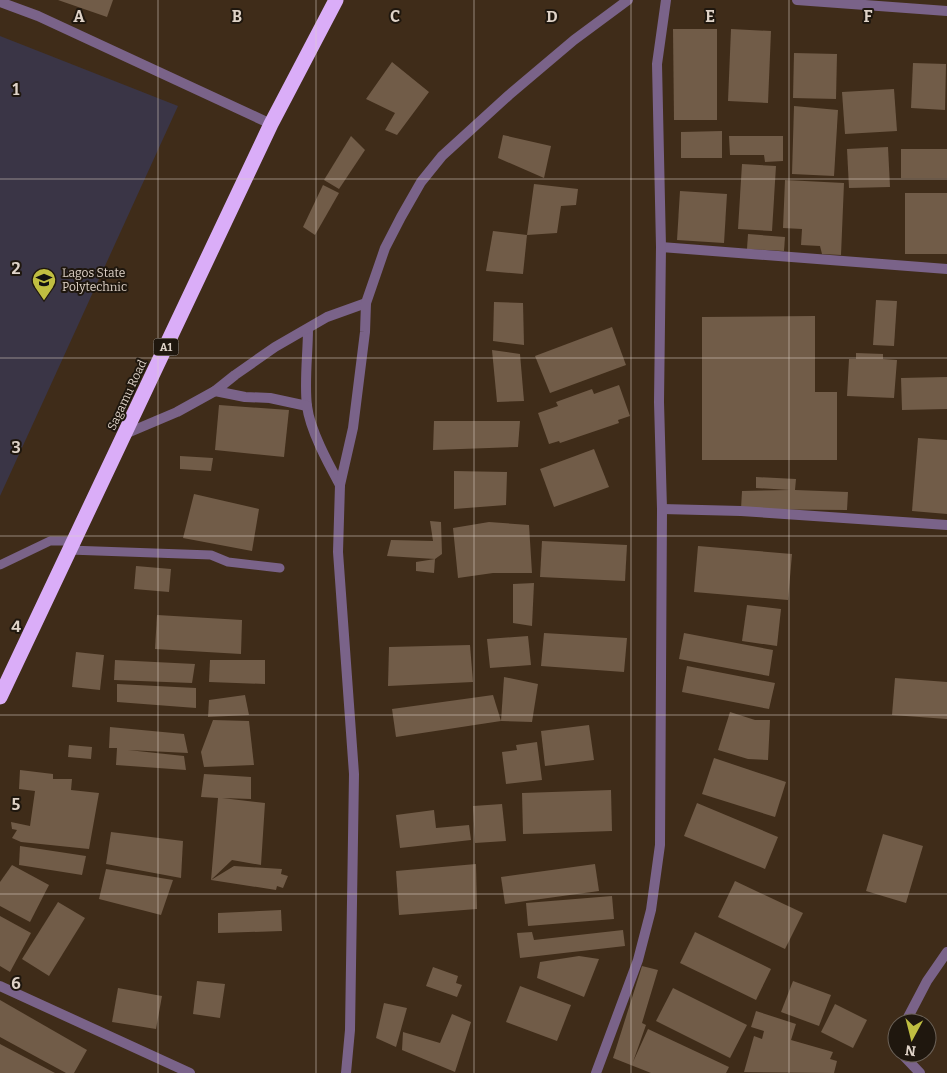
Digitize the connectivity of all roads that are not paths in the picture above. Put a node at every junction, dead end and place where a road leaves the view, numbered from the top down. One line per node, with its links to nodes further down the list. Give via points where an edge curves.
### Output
1 (336, 0): 7 (highway, Sagamu Road / A1)
2 (628, 0): 10 (street, via 574,40 442,156 421,182 401,217 385,248)
3 (666, 0): 8 (street, via 657,64)
4 (797, 0): 6 (street)
5 (0, 2): 7 (street, via 38,16)
6 (947, 11)
7 (271, 124): 14 (highway, Sagamu Road / A1)
8 (661, 247): 9 (street); 16 (street, via 659,402)
9 (947, 270)
10 (366, 302): 11 (street, via 327,317); 15 (street, via 353,428)
11 (308, 329): 12 (street, via 275,347); 13 (street)
12 (215, 392): 13 (street); 14 (street)
13 (307, 406): 15 (street, via 326,458)
14 (125, 434): 18 (highway, Sagamu Road / A1)
15 (340, 485): 27 (street, via 338,552 354,774 350,1030)
16 (662, 509): 17 (street); 28 (street, via 662,766 657,874 638,960)
17 (947, 525)
18 (72, 545): 19 (lane, via 50,541); 20 (lane, via 211,554 228,562); 21 (highway, Sagamu Road / A1)
19 (0, 565)
20 (280, 568)
21 (0, 697)
22 (947, 952): 24 (street)
23 (0, 986): 26 (street)
24 (910, 1013)
25 (910, 1063): 29 (street)
26 (190, 1073)
27 (346, 1073)
28 (596, 1073)
29 (920, 1073)

